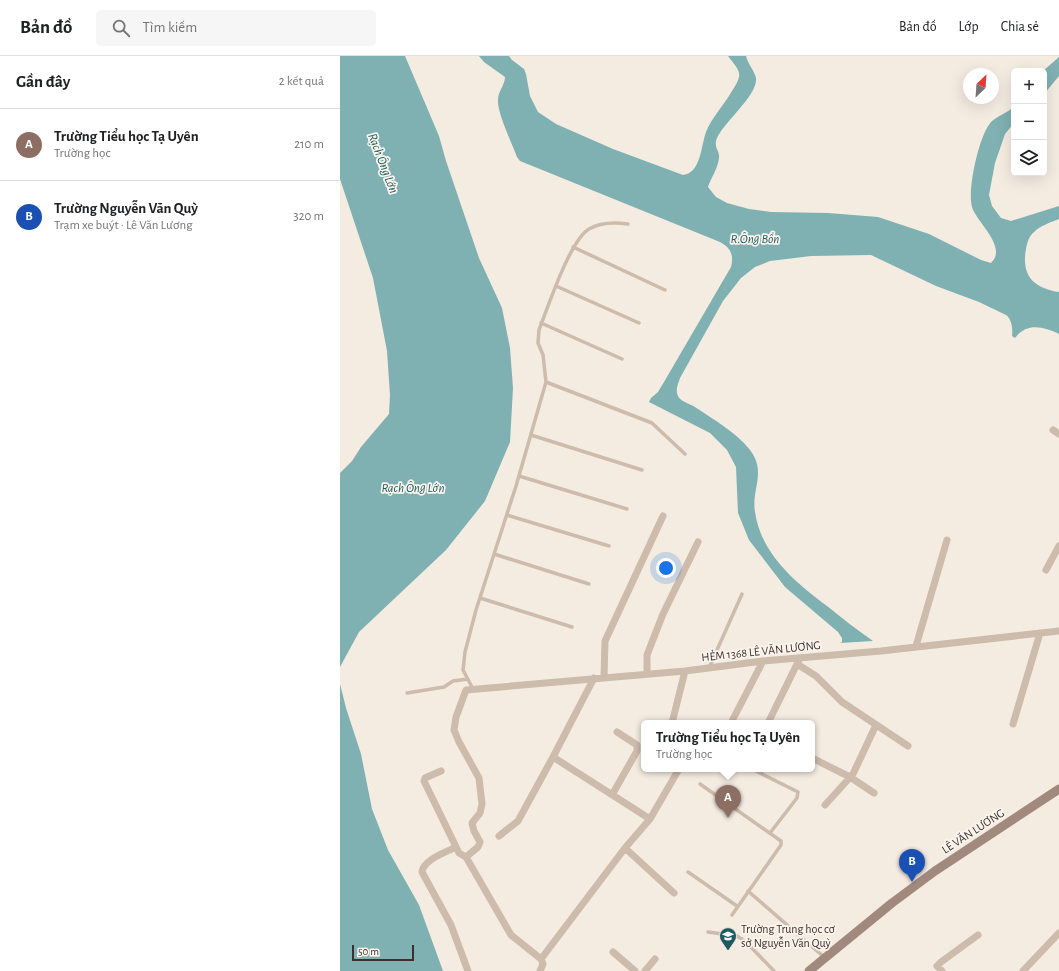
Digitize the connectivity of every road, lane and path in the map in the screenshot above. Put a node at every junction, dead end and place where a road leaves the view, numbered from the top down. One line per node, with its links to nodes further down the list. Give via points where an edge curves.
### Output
1 (628, 224): 2 (lane, via 614,222 588,229)
2 (573, 247): 3 (lane); 4 (lane)
3 (556, 286): 5 (lane); 6 (lane)
4 (665, 290)
5 (541, 323): 7 (lane); 8 (lane, via 538,343 543,355)
6 (639, 323)
7 (622, 358)
8 (546, 382): 9 (lane); 10 (lane, via 652,423)
9 (531, 435): 11 (lane); 12 (lane)
10 (685, 454)
11 (642, 470)
12 (519, 476): 13 (lane); 14 (lane)
13 (627, 509)
14 (507, 515): 18 (lane); 20 (lane)
15 (663, 516): 35 (street, via 605,641)
16 (947, 540): 28 (street)
17 (698, 542): 33 (street, via 663,614 647,655)
18 (609, 546)
19 (1059, 546): 21 (street)
20 (494, 554): 22 (lane); 24 (lane)
21 (1046, 570)
22 (589, 584)
23 (742, 594): 31 (lane)
24 (480, 598): 25 (lane); 36 (lane, via 462,670)
25 (572, 627)
26 (1059, 631): 27 (street, HẺM 1368 LÊ VĂN LƯƠNG)
27 (1040, 633): 28 (street, HẺM 1368 LÊ VĂN LƯƠNG); 42 (street)
28 (916, 646): 29 (street, HẺM 1368 LÊ VĂN LƯƠNG)
29 (798, 661): 30 (street, HẺM 1368 LÊ VĂN LƯƠNG); 41 (street); 43 (street, via 842,702)
30 (763, 662): 31 (street, HẺM 1368 LÊ VĂN LƯƠNG); 40 (street)
31 (709, 668): 32 (street, HẺM 1368 LÊ VĂN LƯƠNG)
32 (685, 671): 33 (street, HẺM 1368 LÊ VĂN LƯƠNG); 39 (street)
33 (647, 674): 35 (street, HẺM 1368 LÊ VĂN LƯƠNG)
34 (594, 678): 35 (street, HẺM 1368 LÊ VĂN LƯƠNG); 37 (street, HẺM 1368 LÊ VĂN LƯƠNG); 46 (street)
35 (604, 678)
36 (468, 679): 37 (lane); 38 (lane, via 453,681 444,687)
37 (469, 689): 62 (street, via 462,699 454,730 479,778 482,804 480,813 472,823 480,842)
38 (406, 693)
39 (673, 720)
40 (733, 720)
41 (769, 720)
42 (1013, 724)
43 (876, 725): 45 (street); 51 (street)
44 (617, 732): 55 (street, via 636,745 637,751)
45 (908, 746)
46 (553, 758): 55 (street); 59 (street, via 518,821)
47 (815, 760): 51 (street)
48 (441, 771): 60 (street, via 425,778 424,781)
49 (677, 772): 57 (street)
50 (758, 772): 58 (lane, via 798,792 797,798)
51 (850, 777): 54 (street); 56 (street)
52 (700, 784): 58 (lane)
53 (1059, 789): 72 (main road, LÊ VĂN LƯƠNG, via 935,871)
54 (874, 793)
55 (612, 795): 57 (street)
56 (825, 805)
57 (650, 819): 61 (street)
58 (770, 833): 64 (lane, via 781,841 781,845)
59 (499, 836)
60 (456, 847): 62 (street, via 458,853); 75 (street, via 428,861 422,872 450,925)
61 (625, 848): 65 (street); 74 (street)
62 (466, 857): 74 (street, via 511,935)
63 (688, 872): 66 (lane)
64 (748, 892): 66 (lane); 72 (lane)
65 (674, 893)
66 (737, 906): 67 (lane)
67 (732, 915)
68 (708, 932): 79 (lane, via 737,936)
69 (1059, 933): 82 (street)
70 (978, 935): 81 (street, via 941,962 937,966)
71 (613, 952): 77 (street)
72 (825, 958): 80 (main road, LÊ VĂN LƯƠNG)
73 (655, 959): 78 (street)
74 (541, 960): 76 (street, via 543,964)
75 (468, 971)
76 (540, 971)
77 (635, 971)
78 (645, 971)
79 (774, 971)
80 (809, 971)
81 (942, 971)
82 (1023, 971)

